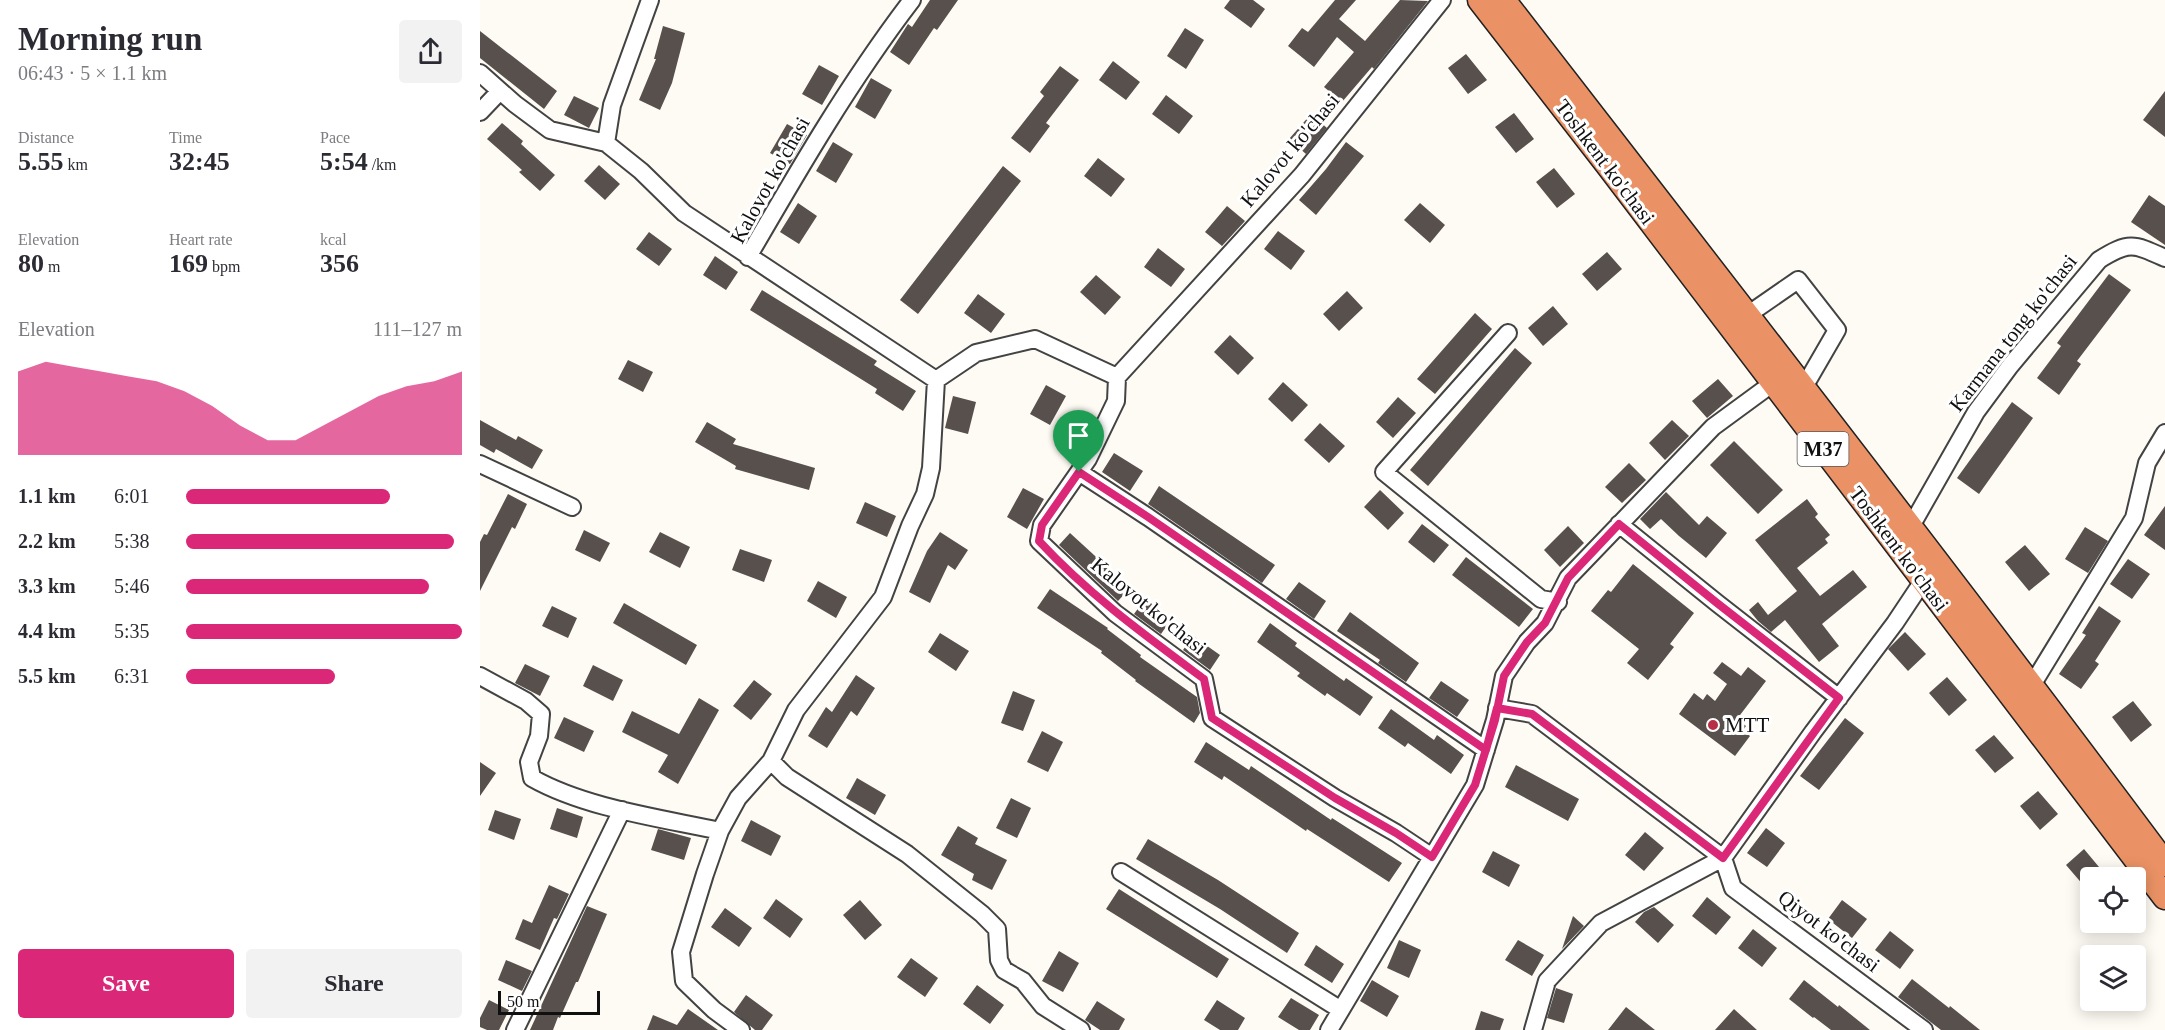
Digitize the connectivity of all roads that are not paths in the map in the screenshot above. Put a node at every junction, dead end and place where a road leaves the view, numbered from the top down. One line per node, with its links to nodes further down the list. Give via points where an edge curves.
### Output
1 (650, 0): 9 (street, via 612,105)
2 (912, 0): 10 (street, Kalovot ko'chasi, via 823,129)
3 (1442, 0): 14 (street, Kalovot ko'chasi, via 1302,175)
4 (1480, 0): 16 (highway, Toshkent ko'chasi / M37)
5 (1503, 0): 12 (highway, Toshkent ko'chasi / M37)
6 (480, 72): 7 (street)
7 (500, 91): 8 (street); 9 (street, via 550,130)
8 (480, 112)
9 (606, 143): 10 (street, via 684,213)
10 (748, 257): 15 (street, Kalovot ko'chasi)
11 (2165, 258): 23 (street, Karmana tong ko'chasi, via 2138,246 2118,248 2099,261 1976,412)
12 (1746, 316): 17 (highway, Toshkent ko'chasi / M37); 17 (street, via 1798,280 1837,330)
13 (1508, 333): 25 (street, via 1384,472 1541,599)
14 (1117, 377): 15 (street, via 1035,339 976,353); 20 (street, Kalovot ko'chasi, via 1116,401)
15 (936, 380): 31 (street, via 931,468 925,494 883,597 796,710)
16 (1773, 383): 22 (street, via 1713,428); 24 (highway, Toshkent ko'chasi / M37)
17 (1804, 387): 23 (highway, Toshkent ko'chasi / M37)
18 (2165, 433): 27 (street, via 2147,463 2134,518)
19 (480, 464): 21 (street)
20 (1079, 472): 30 (street); 34 (street, Kalovot ko'chasi, via 1042,525 1039,541 1056,560 1115,613 1204,679 1212,718)
21 (572, 507)
22 (1619, 524): 25 (street, via 1568,578); 28 (street)
23 (1910, 528): 27 (highway, Toshkent ko'chasi / M37)
24 (1923, 581): 28 (street); 38 (highway, Toshkent ko'chasi / M37)
25 (1558, 602): 29 (street, via 1504,676)
26 (480, 676): 32 (street, via 526,700 541,714 539,736 529,762 532,778 555,791)
27 (2031, 685): 36 (highway, Toshkent ko'chasi / M37)
28 (1839, 698): 35 (street)
29 (1497, 708): 30 (street); 35 (street, via 1532,714)
30 (1486, 750): 34 (street, via 1475,785)
31 (771, 761): 33 (street, via 738,798); 42 (street, via 788,777 907,854 982,914 997,929 999,960 1004,970 1023,981 1043,1006)
32 (622, 810): 33 (street); 40 (street)
33 (720, 831): 41 (street, via 681,952 683,972 684,981)
34 (1432, 857): 39 (street)
35 (1723, 858): 44 (street, via 1601,923 1547,981); 45 (street, Qiyot ko'chasi, via 1733,888)
36 (2165, 864)
37 (1121, 872): 39 (street)
38 (2165, 897)
39 (1341, 1010): 43 (street)
40 (515, 1030)
41 (741, 1030)
42 (1081, 1030)
43 (1329, 1030)
44 (1533, 1030)
45 (1924, 1030)

